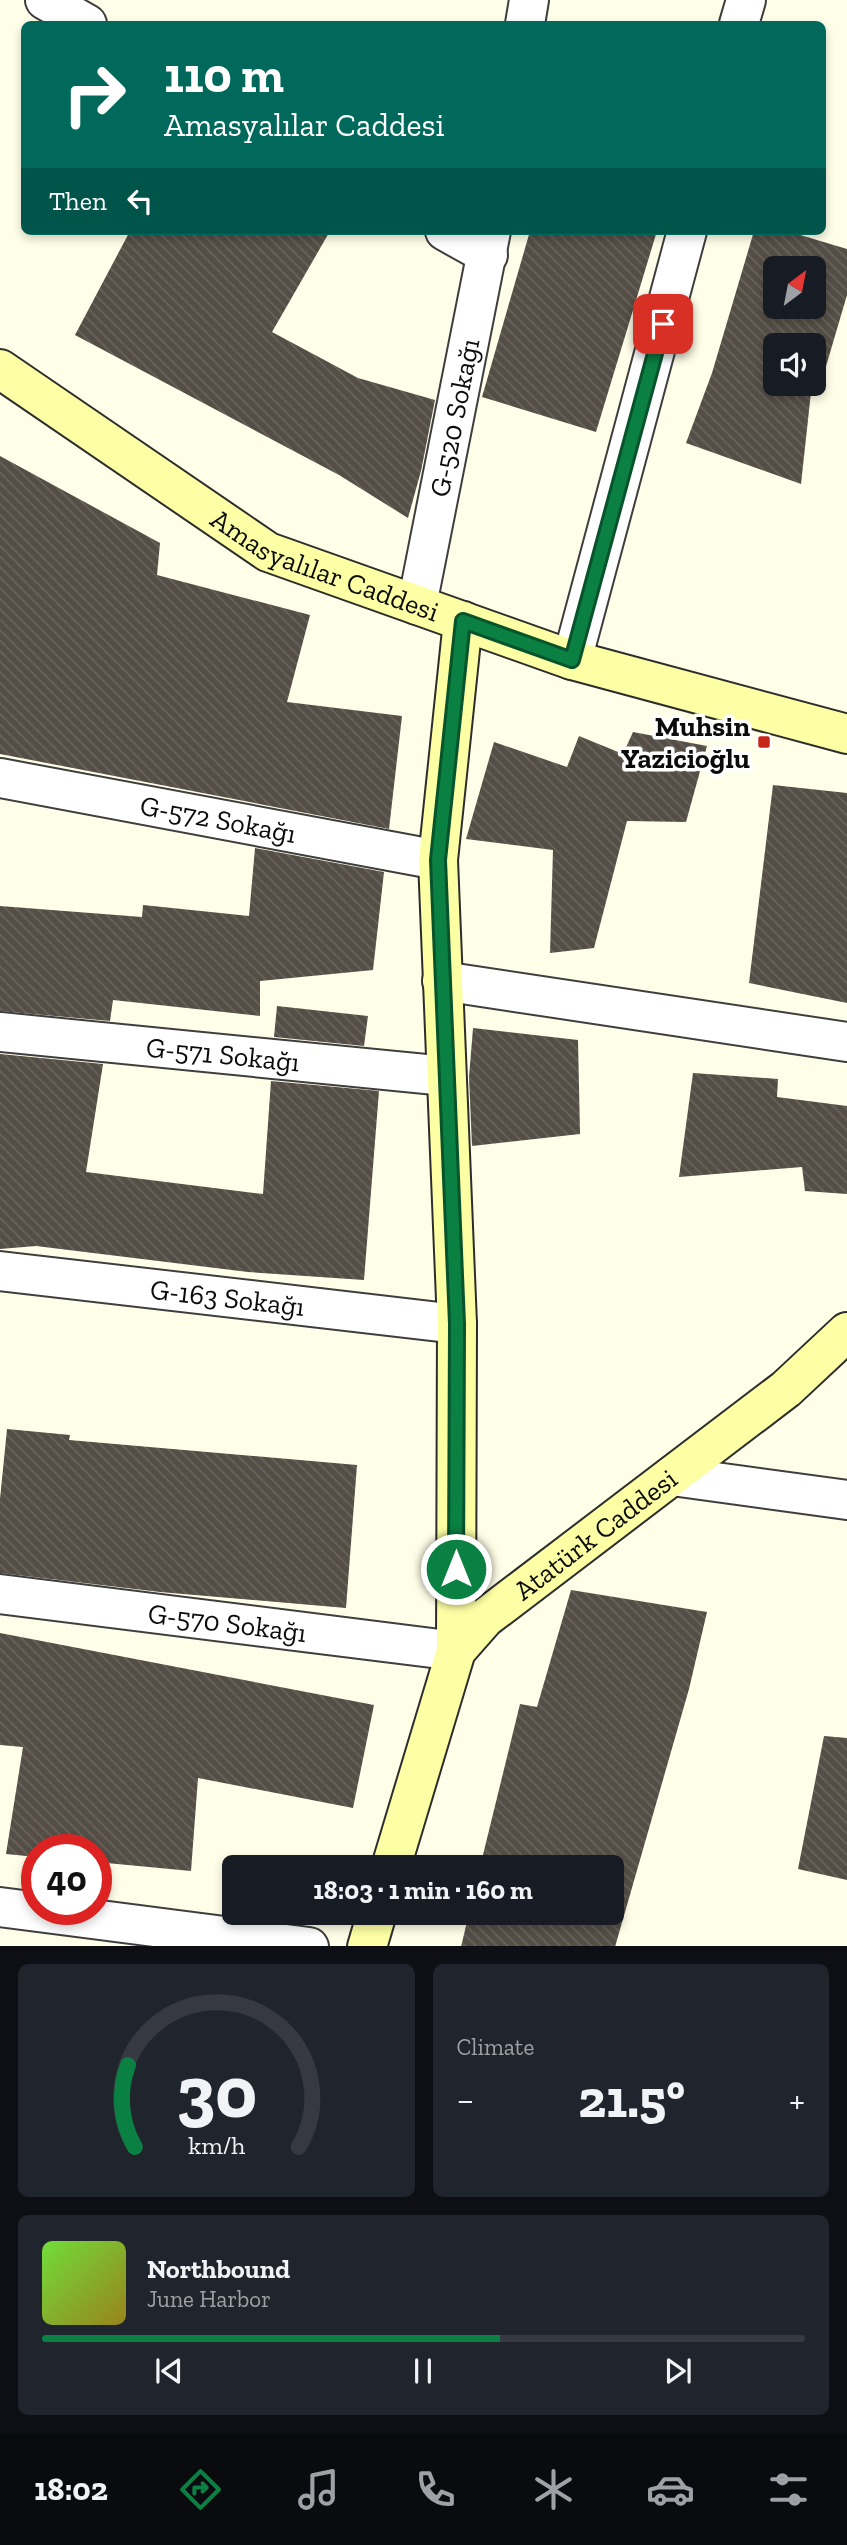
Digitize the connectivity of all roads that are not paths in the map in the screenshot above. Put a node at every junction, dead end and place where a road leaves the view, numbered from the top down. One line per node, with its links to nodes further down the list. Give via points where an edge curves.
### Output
1 (45, 0): 4 (street)
2 (529, 0): 5 (street)
3 (746, 0): 6 (street)
4 (82, 21)
5 (526, 21)
6 (740, 21)
7 (460, 235): 9 (street)
8 (686, 235): 13 (street)
9 (489, 243): 11 (street, G-520 Sokağı)
10 (0, 369): 11 (street, Amasyalılar Caddesi, via 268,552)
11 (417, 605): 12 (street, Amasyalılar Caddesi)
12 (463, 621): 13 (street, Amasyalılar Caddesi); 16 (street)
13 (572, 660): 14 (street, Amasyalılar Caddesi)
14 (847, 734)
15 (0, 778): 16 (street, G-572 Sokağı)
16 (438, 860): 17 (street)
17 (442, 981): 19 (street); 20 (street)
18 (0, 1032): 20 (street, G-571 Sokağı)
19 (847, 1042)
20 (446, 1076): 22 (street)
21 (0, 1271): 22 (street, G-163 Sokağı)
22 (457, 1324): 27 (street)
23 (847, 1332): 24 (street, Atatürk Caddesi, via 786,1389)
24 (672, 1476): 25 (street); 27 (street, Atatürk Caddesi, via 485,1618)
25 (847, 1500)
26 (0, 1594): 27 (street, G-570 Sokağı)
27 (456, 1651): 28 (street, Atatürk Caddesi)
28 (395, 1855)
29 (0, 1907): 31 (street)
30 (373, 1925): 32 (street)
31 (301, 1946)
32 (367, 1946)

